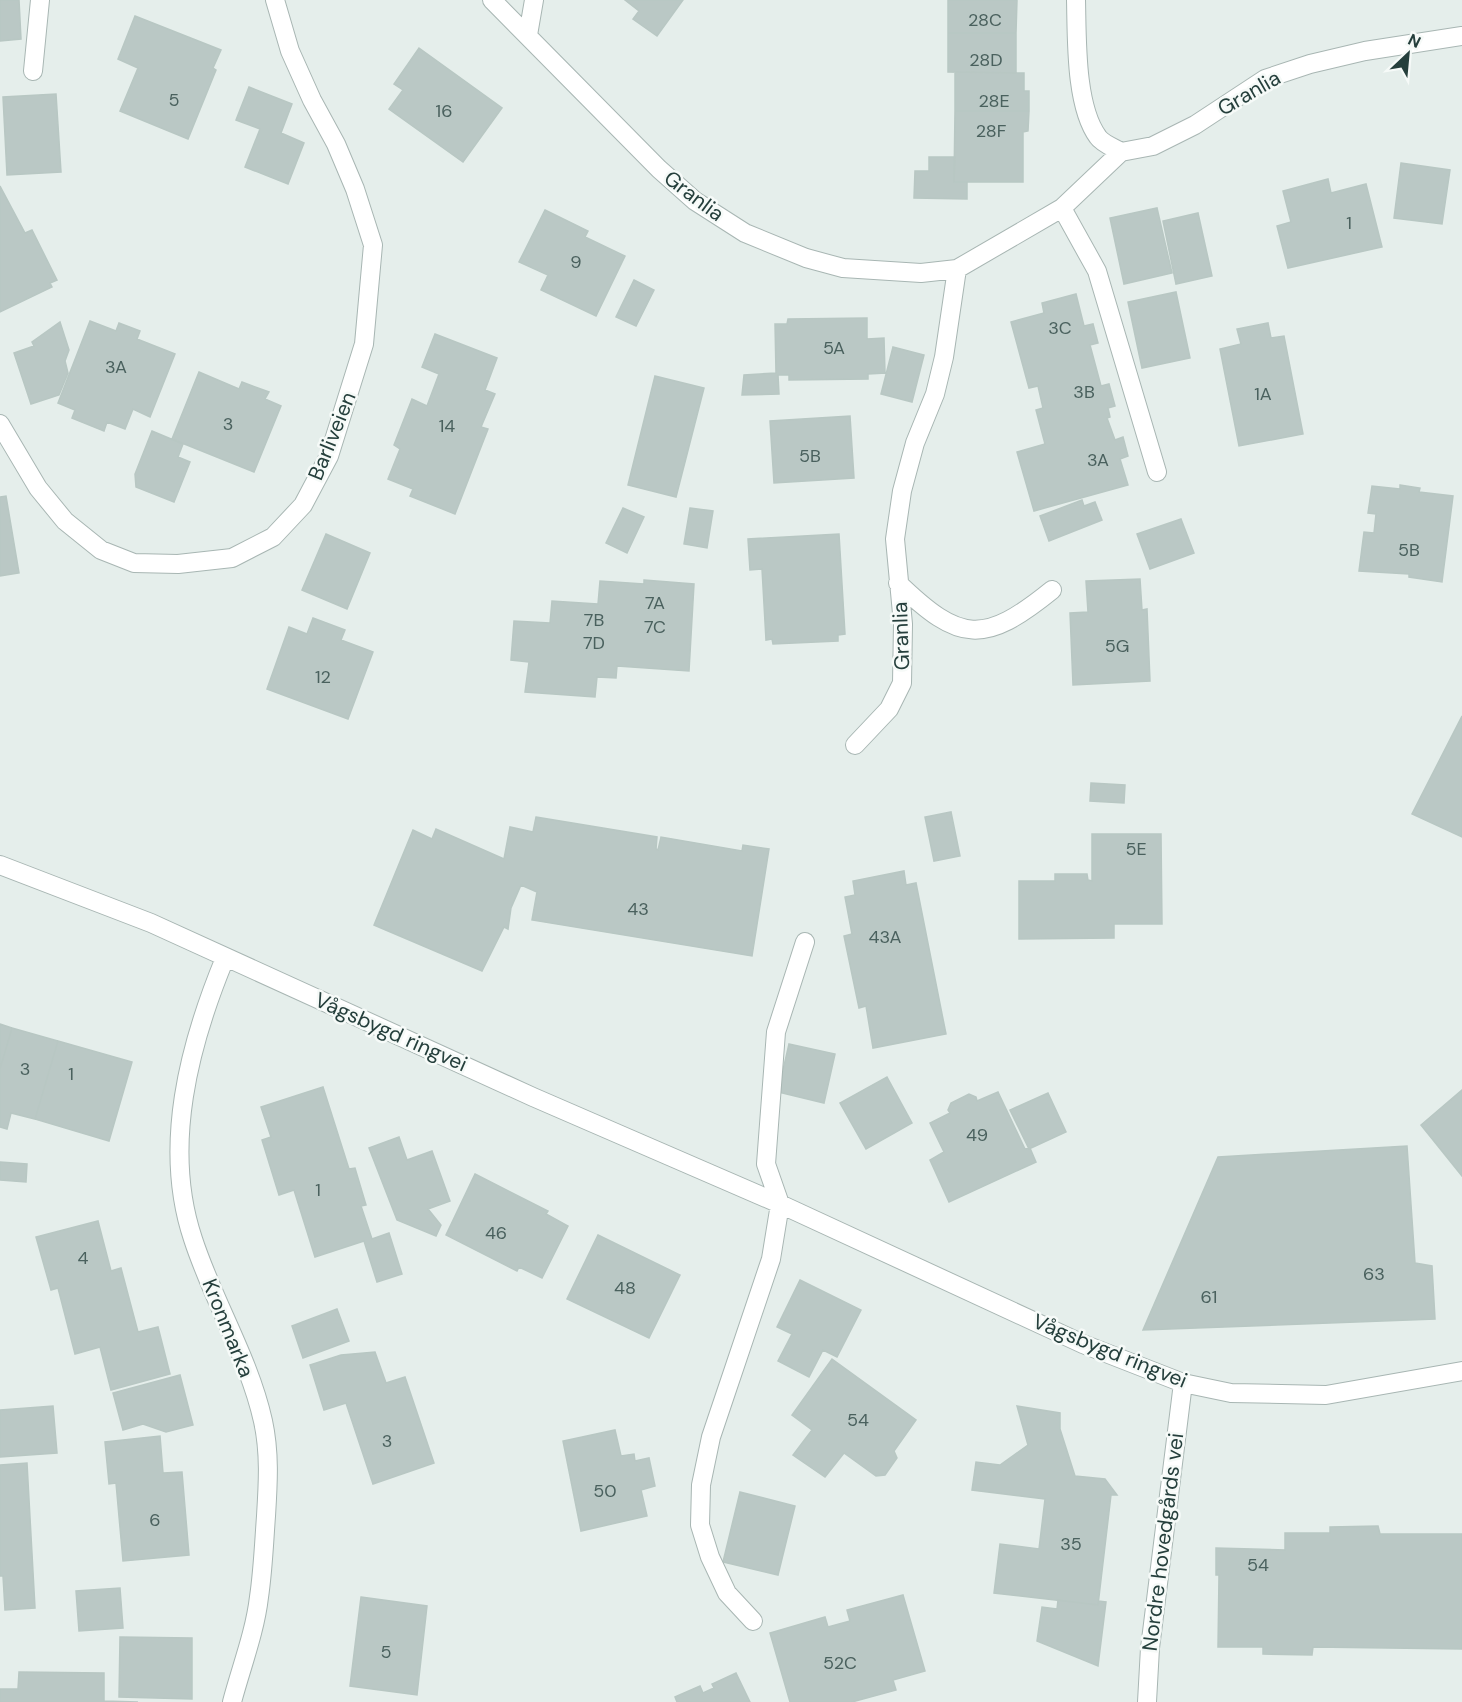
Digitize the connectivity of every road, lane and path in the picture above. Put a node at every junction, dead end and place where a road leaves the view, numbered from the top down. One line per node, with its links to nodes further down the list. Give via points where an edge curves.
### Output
1 (40, 0): 8 (street)
2 (275, 0): 12 (street, Barliveien, via 290,51 336,144 373,245 364,344 329,456 303,505 273,537 232,558 178,564 134,563 101,550 66,520 38,488)
3 (492, 0): 6 (street, Granlia)
4 (534, 0): 6 (street)
5 (1076, 0): 9 (street, via 1084,106 1098,138)
6 (528, 35): 11 (street, Granlia, via 658,169 694,201 745,233 806,258 843,268 921,273)
7 (1462, 36): 9 (street, Granlia, via 1365,51 1265,79 1195,125 1153,146)
8 (33, 71)
9 (1121, 152): 10 (street, Granlia)
10 (1062, 208): 11 (street, Granlia); 13 (street, via 1097,271)
11 (957, 269): 14 (street, Granlia, via 936,394 915,443 902,491 895,539)
12 (0, 424)
13 (1157, 472)
14 (898, 583): 15 (street, Granlia, via 943,622 975,630 1007,623); 16 (street, Granlia, via 903,624 902,682 890,709)
15 (1052, 591)
16 (855, 745)
17 (0, 865): 19 (street, Vågsbygd ringvei, via 151,923)
18 (805, 942): 20 (street, via 776,1032 766,1164)
19 (225, 958): 20 (street, Vågsbygd ringvei); 24 (street, Kronmarka, via 190,1063 179,1123 180,1176 192,1238 246,1368 263,1421 269,1470 259,1599)
20 (780, 1204): 22 (street, Vågsbygd ringvei, via 1083,1344); 23 (street, via 771,1259 711,1437 701,1485 700,1525 710,1557 727,1593)
21 (1462, 1371): 22 (street, Vågsbygd ringvei, via 1326,1395 1231,1393)
22 (1184, 1383): 25 (street, Nordre hovedgårds vei)
23 (753, 1622)
24 (232, 1702)
25 (1146, 1702)

